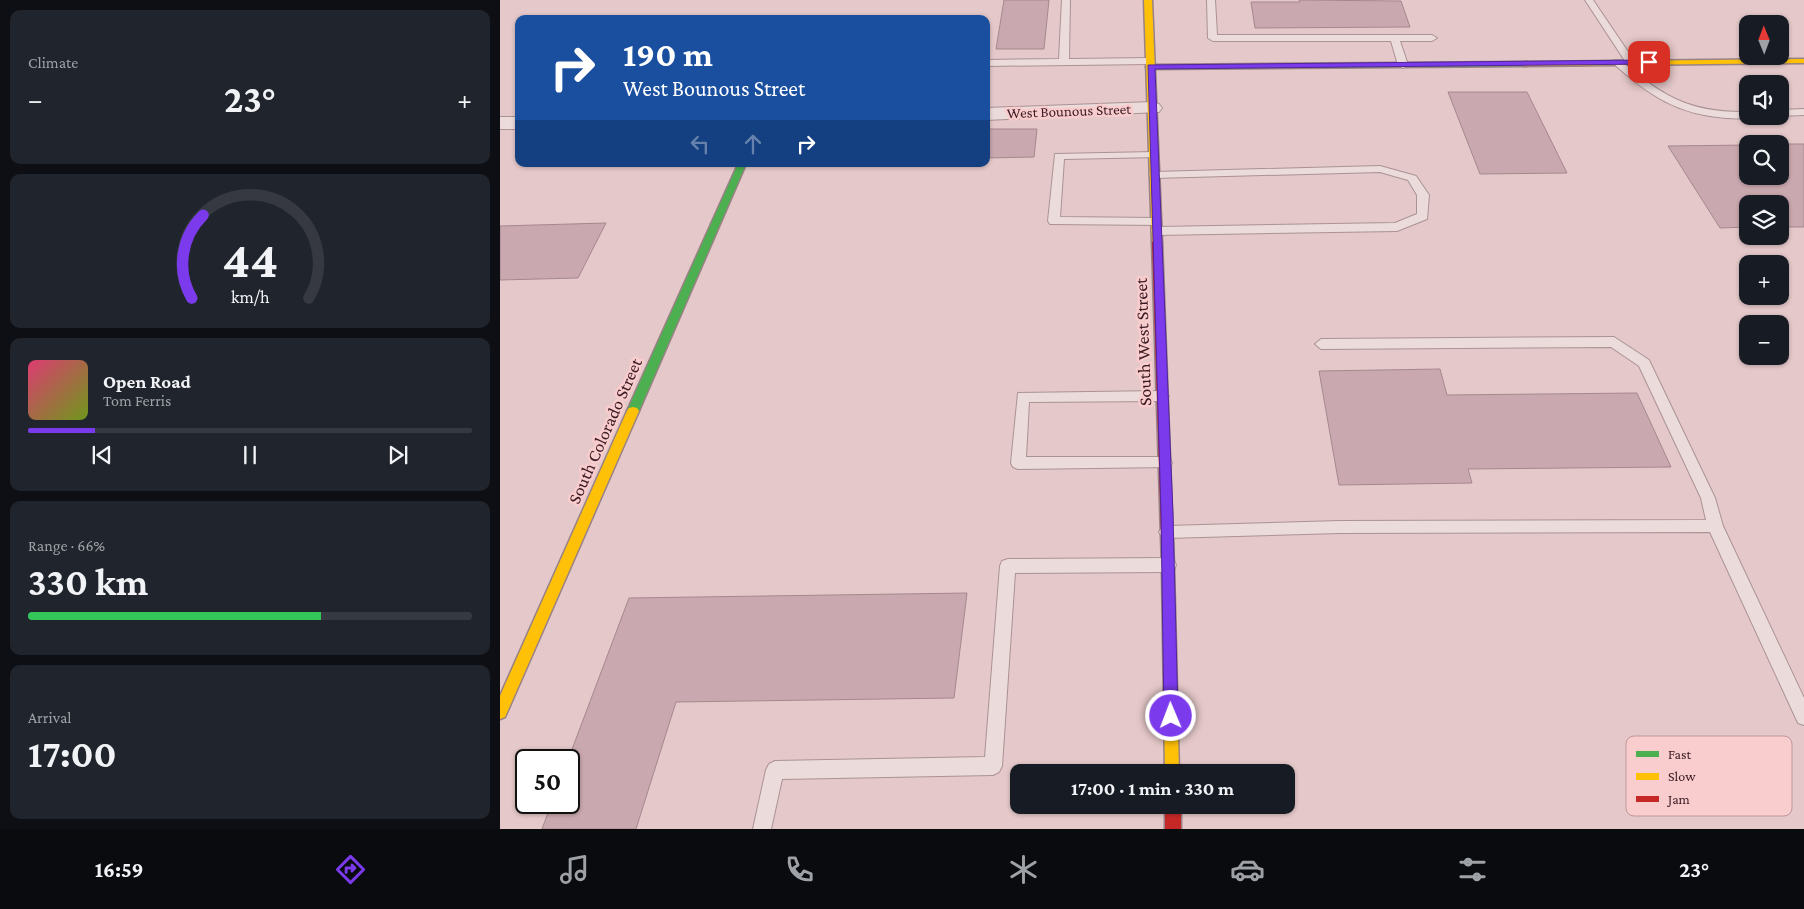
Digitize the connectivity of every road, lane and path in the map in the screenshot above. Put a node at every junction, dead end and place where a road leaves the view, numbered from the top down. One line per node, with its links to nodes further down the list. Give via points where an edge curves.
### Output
1 (1066, 0): 8 (lane)
2 (1148, 0): 12 (street, South West Street)
3 (1210, 0): 5 (lane, via 1213,38)
4 (1589, 0): 10 (lane)
5 (1395, 38): 6 (lane); 13 (lane)
6 (1432, 38)
7 (1804, 61): 10 (street)
8 (1064, 62): 11 (lane); 12 (lane)
9 (1617, 62): 10 (street); 13 (street); 18 (lane, via 1639,81 1677,105)
10 (1630, 62)
11 (990, 63)
12 (1150, 64): 13 (street); 14 (street, South West Street)
13 (1403, 64)
14 (1152, 108): 17 (street, West Bounous Street); 21 (street, South West Street)
15 (1804, 112): 16 (lane)
16 (1789, 113)
17 (990, 114)
18 (1739, 116)
19 (500, 123): 20 (street)
20 (515, 123)
21 (1154, 155): 23 (street, South West Street); 24 (lane, via 1058,156 1054,221)
22 (741, 167): 31 (street, South Colorado Street)
23 (1154, 174): 24 (street, South West Street); 24 (lane, via 1380,169 1412,178 1423,195 1423,216 1397,227)
24 (1156, 226): 26 (street, South West Street)
25 (1321, 344): 28 (lane, via 1614,342 1644,363 1708,498)
26 (1162, 396): 27 (street, South West Street); 27 (lane, via 1022,397 1018,463)
27 (1165, 463): 29 (street, South West Street)
28 (1715, 526): 29 (lane, via 1340,527); 32 (lane)
29 (1167, 532): 30 (street, South West Street)
30 (1168, 565): 33 (street, South West Street); 35 (lane, via 1008,566 993,766 776,770)
31 (500, 712)
32 (1804, 717)
33 (1172, 764)
34 (1173, 814): 36 (street)
35 (762, 829)
36 (1173, 829)

